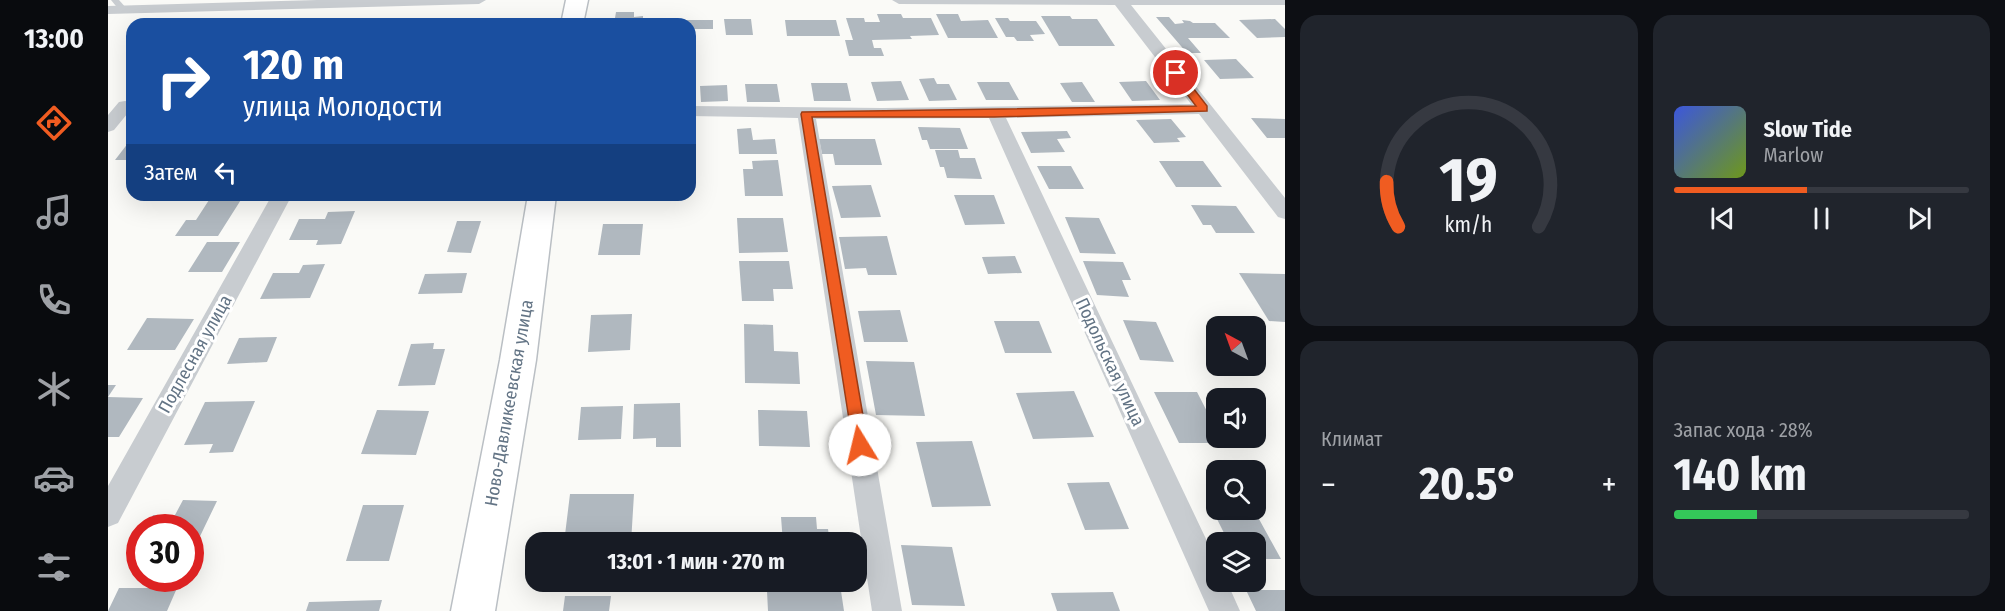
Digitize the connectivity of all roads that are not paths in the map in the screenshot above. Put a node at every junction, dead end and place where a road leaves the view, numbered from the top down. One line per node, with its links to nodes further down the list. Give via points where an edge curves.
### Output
1 (479, 0): 6 (street)
2 (576, 0): 8 (street)
3 (899, 0): 4 (street)
4 (1120, 1): 5 (street); 10 (street)
5 (1285, 1)
6 (119, 4): 7 (street)
7 (108, 10)
8 (573, 18)
9 (122, 106): 14 (street)
10 (1204, 109): 12 (street); 17 (street)
11 (696, 111): 13 (street)
12 (994, 113): 13 (street); 21 (street, Подольская улица)
13 (806, 114): 20 (street)
14 (108, 126)
15 (279, 201): 18 (street, Подлесная улица)
16 (541, 201): 19 (street, Ново-Давликеевская улица, via 518,360)
17 (1285, 212)
18 (108, 513)
19 (473, 611)
20 (886, 611)
21 (1226, 611)

